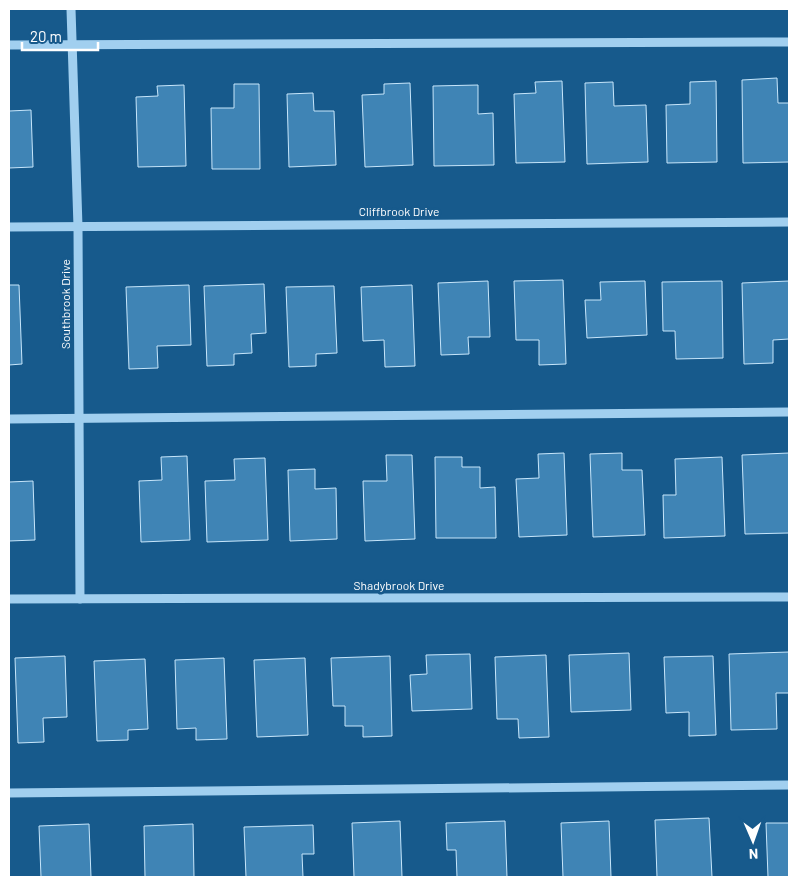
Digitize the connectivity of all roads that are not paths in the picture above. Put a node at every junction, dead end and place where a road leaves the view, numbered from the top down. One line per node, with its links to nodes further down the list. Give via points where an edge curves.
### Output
1 (72, 9): 3 (street, Southbrook Drive)
2 (789, 42): 3 (street)
3 (72, 43): 4 (street); 6 (street, Southbrook Drive)
4 (9, 45)
5 (789, 222): 6 (street, Cliffbrook Drive)
6 (78, 226): 7 (street, Cliffbrook Drive); 9 (street, Southbrook Drive)
7 (9, 227)
8 (789, 412): 9 (street)
9 (79, 418): 10 (street); 13 (street, Southbrook Drive)
10 (9, 419)
11 (789, 598): 13 (street, Shadybrook Drive)
12 (9, 599): 13 (street, Shadybrook Drive)
13 (80, 599)
14 (789, 785): 15 (street)
15 (9, 793)

